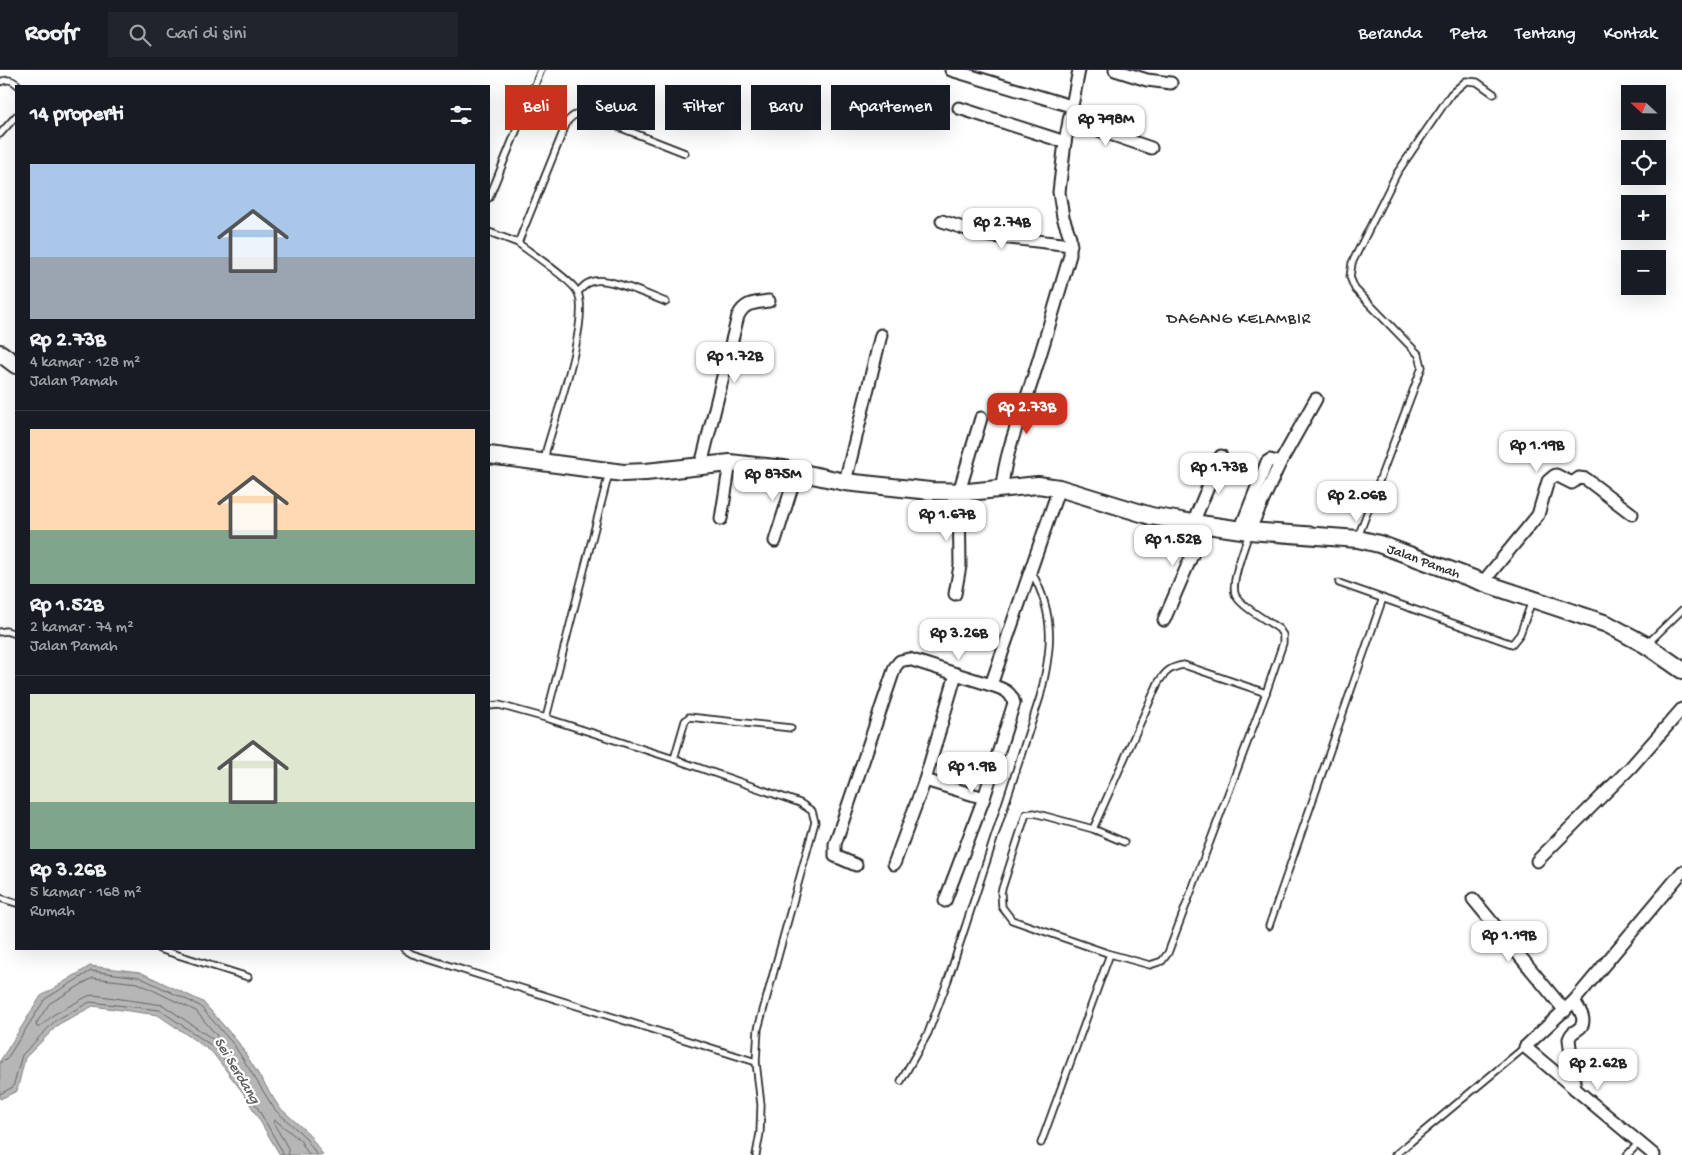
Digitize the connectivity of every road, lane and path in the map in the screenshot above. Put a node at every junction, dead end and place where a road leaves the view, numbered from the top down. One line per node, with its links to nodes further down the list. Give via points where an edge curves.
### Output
1 (540, 70): 17 (lane)
2 (951, 70): 9 (street)
3 (1079, 70): 9 (street)
4 (1115, 70): 6 (street)
5 (0, 82): 7 (lane, via 10,80)
6 (1171, 84)
7 (18, 85)
8 (1494, 94): 45 (lane, via 1477,82 1466,81 1451,94 1397,173 1352,263 1350,277 1355,289 1418,355 1422,367)
9 (1071, 106): 12 (street)
10 (959, 108): 14 (street)
11 (15, 117): 13 (lane)
12 (1069, 120): 14 (street); 15 (street)
13 (0, 134)
14 (1065, 142): 21 (street, via 1059,192)
15 (1151, 148)
16 (685, 153): 20 (lane, via 588,115 572,116)
17 (490, 195)
18 (942, 222): 21 (street, via 984,235)
19 (490, 232): 20 (lane)
20 (518, 243): 22 (lane)
21 (1071, 246): 38 (street, via 1033,378 1005,460)
22 (578, 292): 23 (lane, via 586,284 599,280); 32 (lane, via 581,305 577,342)
23 (666, 302)
24 (769, 302): 34 (street, via 749,304 738,316)
25 (881, 335): 37 (street)
26 (0, 353): 27 (street)
27 (15, 364)
28 (1316, 399): 44 (street)
29 (981, 418): 40 (street)
30 (490, 455): 32 (street, Jalan Pamah)
31 (1221, 456): 43 (street)
32 (545, 462): 36 (street, Jalan Pamah)
33 (730, 463): 34 (street, Jalan Pamah); 35 (street, Jalan Pamah); 42 (street)
34 (701, 466): 36 (street, Jalan Pamah)
35 (797, 471): 37 (street, Jalan Pamah); 46 (street)
36 (610, 472): 64 (lane)
37 (844, 482): 40 (street, Jalan Pamah)
38 (1002, 488): 39 (street, Jalan Pamah, via 1038,485); 40 (street, Jalan Pamah)
39 (1059, 488): 43 (street, Jalan Pamah, via 1126,509); 47 (street)
40 (960, 492): 50 (street, via 960,566)
41 (1632, 514): 48 (street, via 1586,480 1579,478 1572,483 1554,476 1548,481 1538,515)
42 (721, 519)
43 (1199, 524): 44 (street, Jalan Pamah); 54 (street)
44 (1245, 530): 45 (street, Jalan Pamah); 61 (lane, via 1234,588 1236,596 1283,635)
45 (1358, 539): 48 (street, Jalan Pamah)
46 (774, 541)
47 (1030, 571): 60 (street); 88 (lane, via 1037,581 1047,611 1050,642 1040,697 948,980 928,1033)
48 (1484, 582): 52 (street, Jalan Pamah)
49 (1339, 583): 51 (lane)
50 (955, 594)
51 (1383, 598): 52 (lane, via 1512,644 1520,634); 79 (lane)
52 (1533, 599): 57 (street, Jalan Pamah, via 1607,624)
53 (1682, 610): 57 (lane)
54 (1164, 620)
55 (0, 632): 56 (lane)
56 (15, 634)
57 (1646, 645): 58 (street, Jalan Pamah)
58 (1682, 670)
59 (956, 674): 60 (street); 67 (street); 73 (street, via 909,659 900,661 895,667 835,844 836,856)
60 (991, 685): 68 (street, via 1007,690 1014,703)
61 (1266, 693): 69 (lane, via 1184,665 1174,666 1165,672); 82 (lane, via 1168,953 1162,961 1150,965)
62 (490, 706): 64 (lane, via 499,705)
63 (1682, 709): 71 (street, via 1631,767)
64 (546, 718): 66 (lane)
65 (792, 728): 66 (lane, via 689,717)
66 (674, 759): 87 (lane, via 800,803 812,811 815,822 758,1029)
67 (925, 780): 68 (street); 72 (street)
68 (984, 798): 77 (street)
69 (1093, 828): 70 (lane); 82 (lane, via 1034,813 1026,814 1001,892 1002,907 1012,920)
70 (1124, 842)
71 (1537, 861)
72 (894, 864)
73 (856, 865)
74 (1682, 872): 84 (street)
75 (0, 898): 78 (lane)
76 (1474, 899): 85 (street)
77 (945, 901)
78 (15, 903)
79 (1269, 926)
80 (162, 950): 83 (lane)
81 (406, 950): 87 (lane)
82 (1110, 954): 90 (lane)
83 (248, 977)
84 (1574, 1001): 85 (street); 89 (street, via 1583,1017 1582,1027 1570,1034 1569,1039)
85 (1565, 1011): 86 (street)
86 (1525, 1047): 89 (street); 93 (lane)
87 (756, 1062): 92 (lane, via 761,1105)
88 (901, 1081)
89 (1575, 1089): 91 (street)
90 (1041, 1143)
91 (1639, 1143): 94 (lane); 95 (street)
92 (756, 1155)
93 (1395, 1155)
94 (1627, 1155)
95 (1654, 1155)

